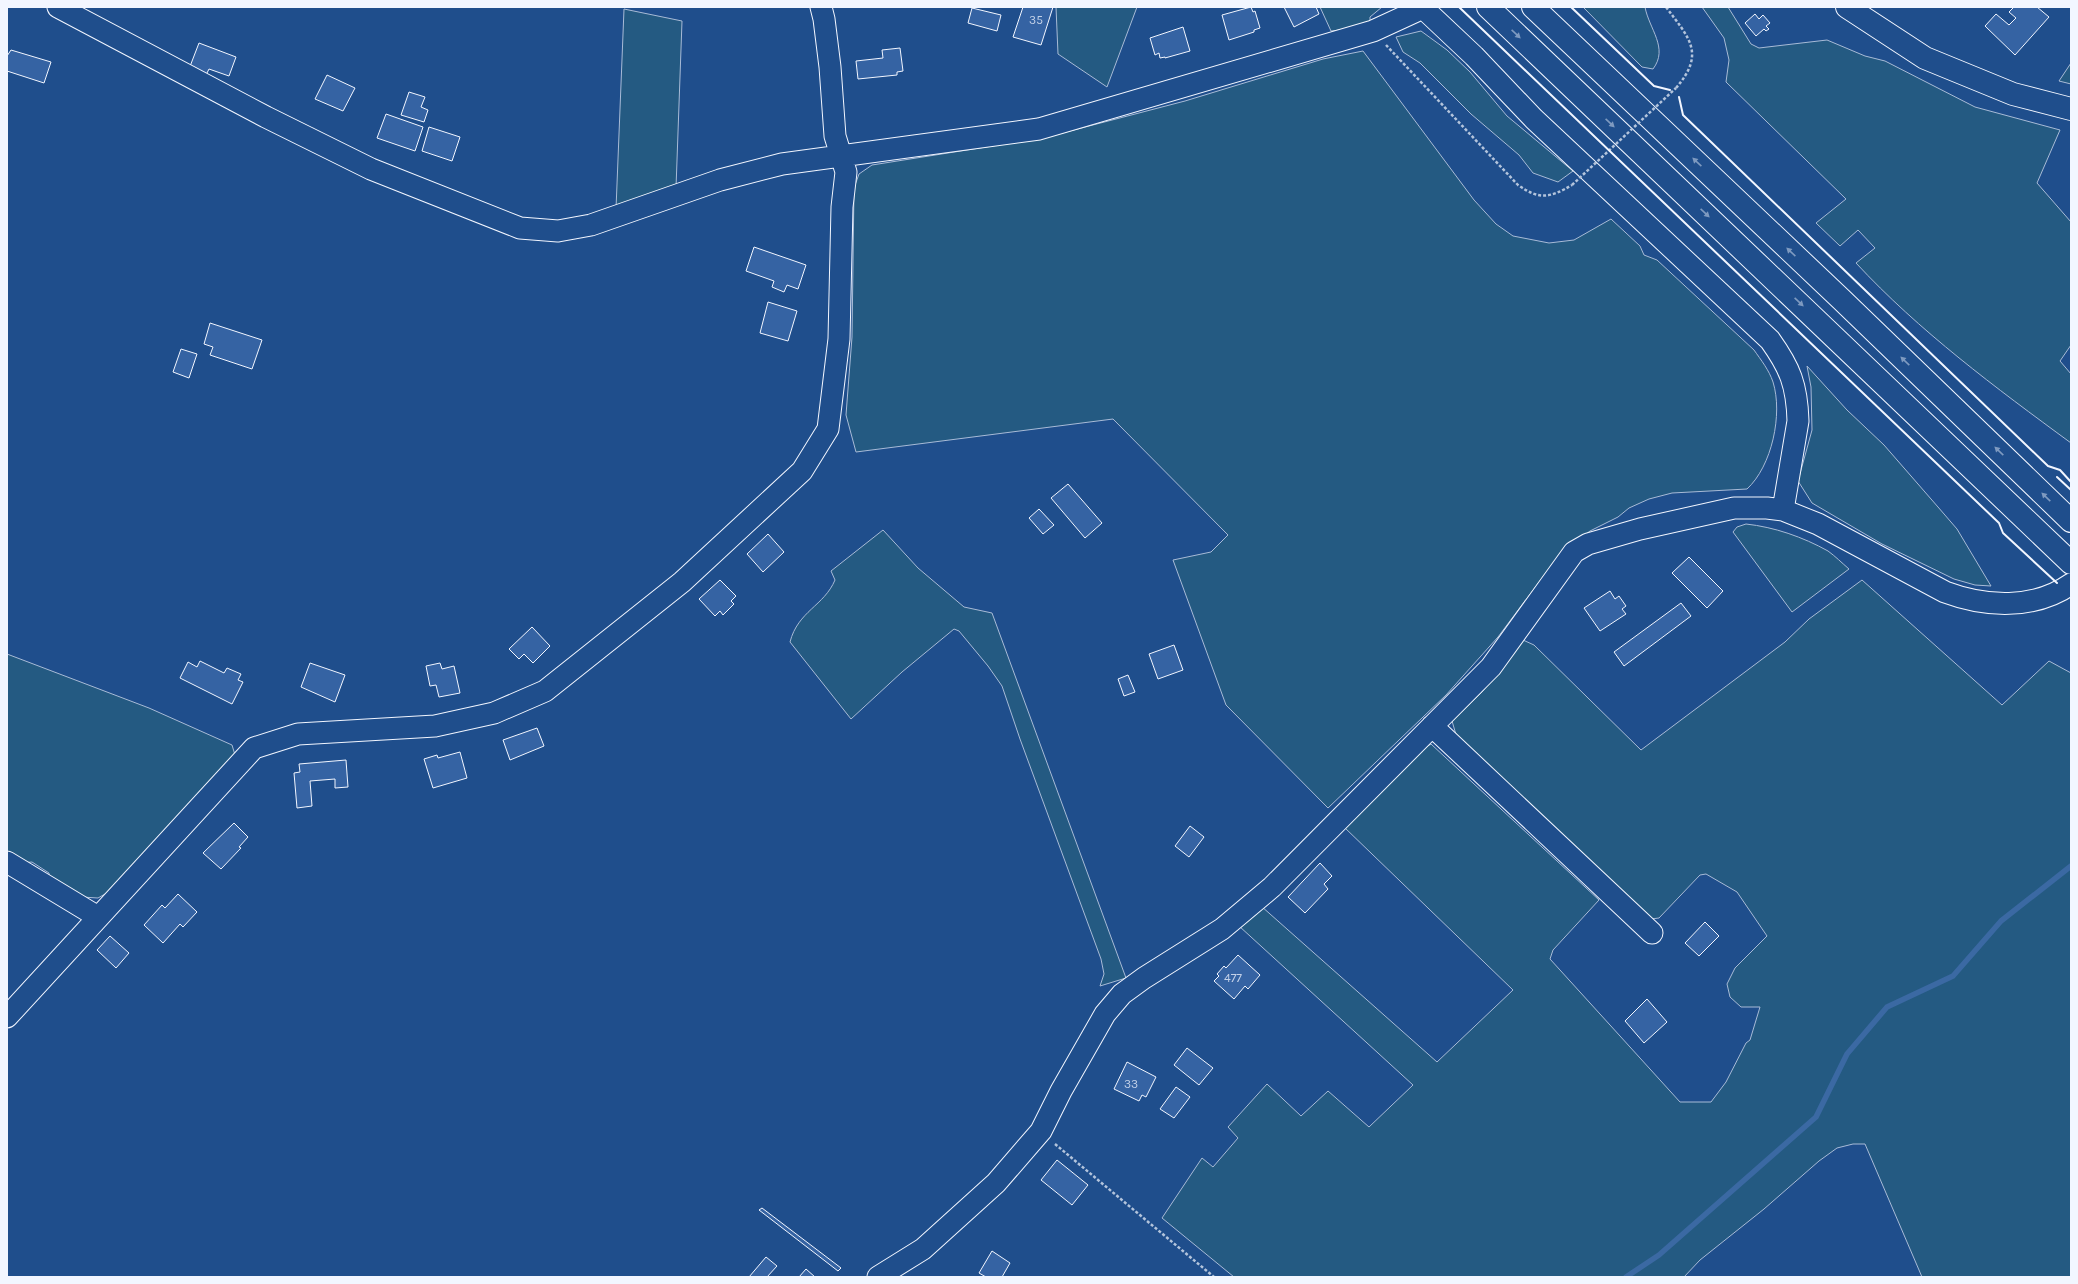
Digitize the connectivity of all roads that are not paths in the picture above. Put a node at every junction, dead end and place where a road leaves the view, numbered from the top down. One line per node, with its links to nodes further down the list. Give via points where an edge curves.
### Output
1 (58, 7): 8 (street, via 266,118 371,168 520,228 558,231 591,225 720,180 782,164)
2 (821, 7): 8 (street, via 830,67 832,118)
3 (1423, 7): 8 (street, via 1372,31 1039,129); 9 (street, via 1534,119 1770,340 1786,363 1794,384 1798,406)
4 (1488, 7): 11 (main road, one-way to 11)
5 (1533, 7): 10 (main road, one-way to 5)
6 (1847, 7): 7 (main road, via 1925,58 2013,94)
7 (2071, 109)
8 (841, 158): 15 (street, via 846,172 842,207 839,339 828,429 802,471 682,582 544,691 494,713 435,726 298,734 254,748)
9 (1783, 510): 12 (street, via 1818,524 1945,592 1962,598 1979,602 2017,603 2053,594); 13 (street, via 1734,508 1640,528 1588,544 1574,552 1491,667)
10 (2068, 519)
11 (2071, 563)
12 (2071, 584)
13 (1432, 726): 16 (street); 18 (street, via 1272,887 1222,929 1122,994 1105,1014 1041,1131 996,1183 968,1209 923,1249)
14 (7, 862): 15 (street)
15 (98, 917): 17 (street)
16 (1652, 933)
17 (7, 1017)
18 (878, 1277)

